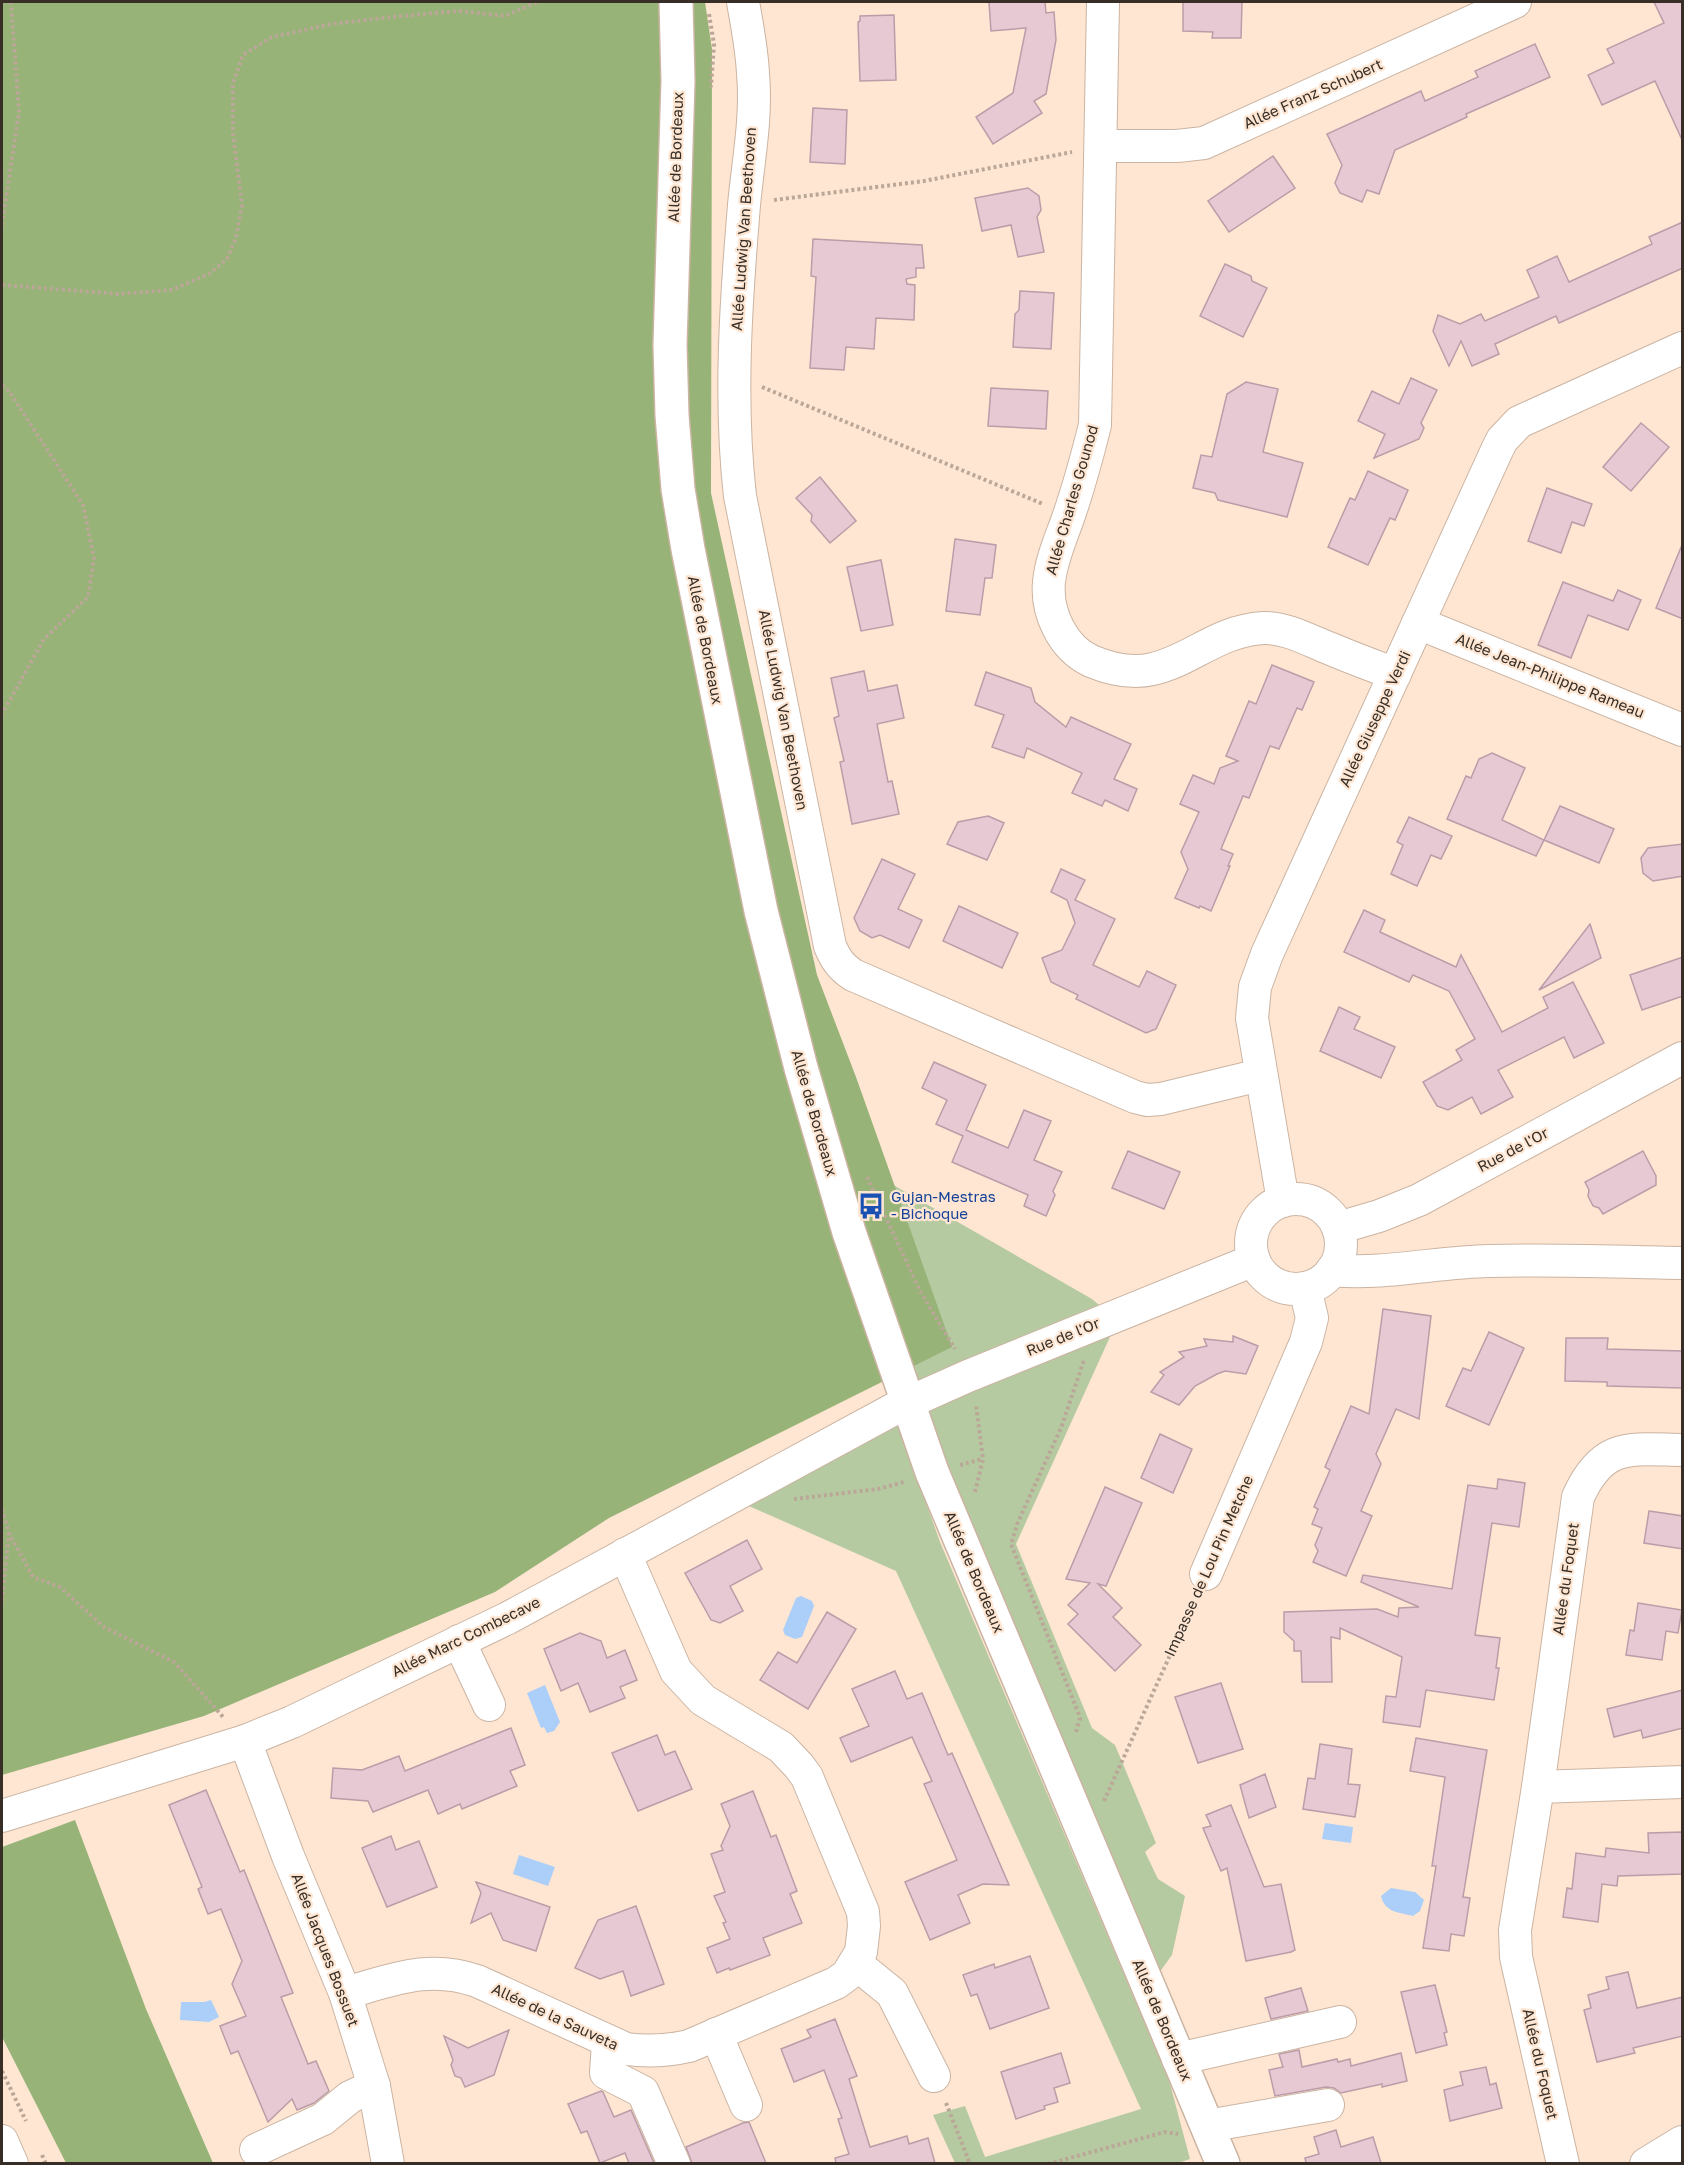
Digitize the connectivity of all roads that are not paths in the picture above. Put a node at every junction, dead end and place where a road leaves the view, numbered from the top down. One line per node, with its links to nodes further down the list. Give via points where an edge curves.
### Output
1 (676, 2): 18 (main road, Allée de Bordeaux, via 678,81 670,345 678,489 761,911 849,1232)
2 (743, 2): 11 (street, Allée Ludwig Van Beethoven, via 754,105 737,284 735,458 836,960 853,975 1135,1097 1161,1099)
3 (1103, 2): 5 (street, Allée Charles Gounod)
4 (1515, 2): 5 (street, Allée Franz Schubert, via 1204,143)
5 (1101, 146): 8 (street, Allée Charles Gounod, via 1095,425 1048,583 1056,625 1078,654 1123,671 1152,670 1223,637 1264,628 1285,630)
6 (1683, 348): 7 (street, Allée Giuseppe Verdi, via 1530,416 1510,430 1497,450)
7 (1418, 623): 8 (street, Allée Giuseppe Verdi); 9 (street, Allée Jean-Philippe Rameau)
8 (1395, 674): 11 (street, Allée Giuseppe Verdi, via 1255,987 1252,1018)
9 (1683, 730)
10 (1683, 1058): 13 (street, Rue de l'Or, via 1425,1197)
11 (1260, 1075): 12 (street, Allée Giuseppe Verdi)
12 (1283, 1201): 13 (street, via 1311,1201 1331,1215); 14 (street, via 1265,1210 1252,1230)
13 (1338, 1228): 16 (street, via 1340,1248)
14 (1254, 1260): 17 (street, via 1273,1283 1285,1288); 18 (street, Rue de l'Or)
15 (1683, 1263): 16 (street, via 1488,1261)
16 (1332, 1270): 17 (street, via 1319,1283)
17 (1305, 1288): 21 (street, Impasse de Lou Pin Metche, via 1312,1318 1306,1342)
18 (907, 1403): 20 (street, Allée Marc Combecave); 33 (main road, Allée de Bordeaux, via 932,1472)
19 (1683, 1450): 26 (street, Allée du Foquet, via 1645,1449 1609,1456 1587,1477 1578,1497)
20 (625, 1554): 22 (street, Allée Marc Combecave); 28 (street, Allée de la Sauveta, via 676,1671 688,1686 703,1700 781,1747 807,1777 863,1912 864,1937)
21 (1206, 1574)
22 (459, 1641): 23 (street); 24 (street, Allée Marc Combecave)
23 (489, 1705)
24 (245, 1741): 27 (street, Allée Marc Combecave); 29 (street, Allée Jacques Bossuet)
25 (1683, 1782): 26 (street)
26 (1538, 1787): 45 (street, Allée du Foquet, via 1515,1930 1516,1957)
27 (2, 1816)
28 (855, 1963): 31 (street, Allée de la Sauveta, via 847,1974 824,1989); 34 (street, via 892,1993)
29 (345, 1993): 32 (street, Allée de la Sauveta, via 427,1972 457,1974); 35 (street, Allée Jacques Bossuet)
30 (1340, 2022): 33 (street)
31 (716, 2034): 32 (street, Allée de la Sauveta, via 667,2051 646,2052); 36 (street)
32 (608, 2043): 44 (street, via 606,2073 643,2092)
33 (1178, 2059): 40 (main road, Allée de Bordeaux)
34 (934, 2076)
35 (374, 2086): 41 (street, via 350,2097 323,2119); 43 (street, Allée Jacques Bossuet)
36 (746, 2105)
37 (1328, 2105): 40 (street)
38 (2, 2141): 42 (street)
39 (1683, 2142): 46 (street)
40 (1214, 2144)
41 (256, 2150)
42 (12, 2163)
43 (388, 2163)
44 (674, 2163)
45 (1563, 2163)
46 (1646, 2163)

